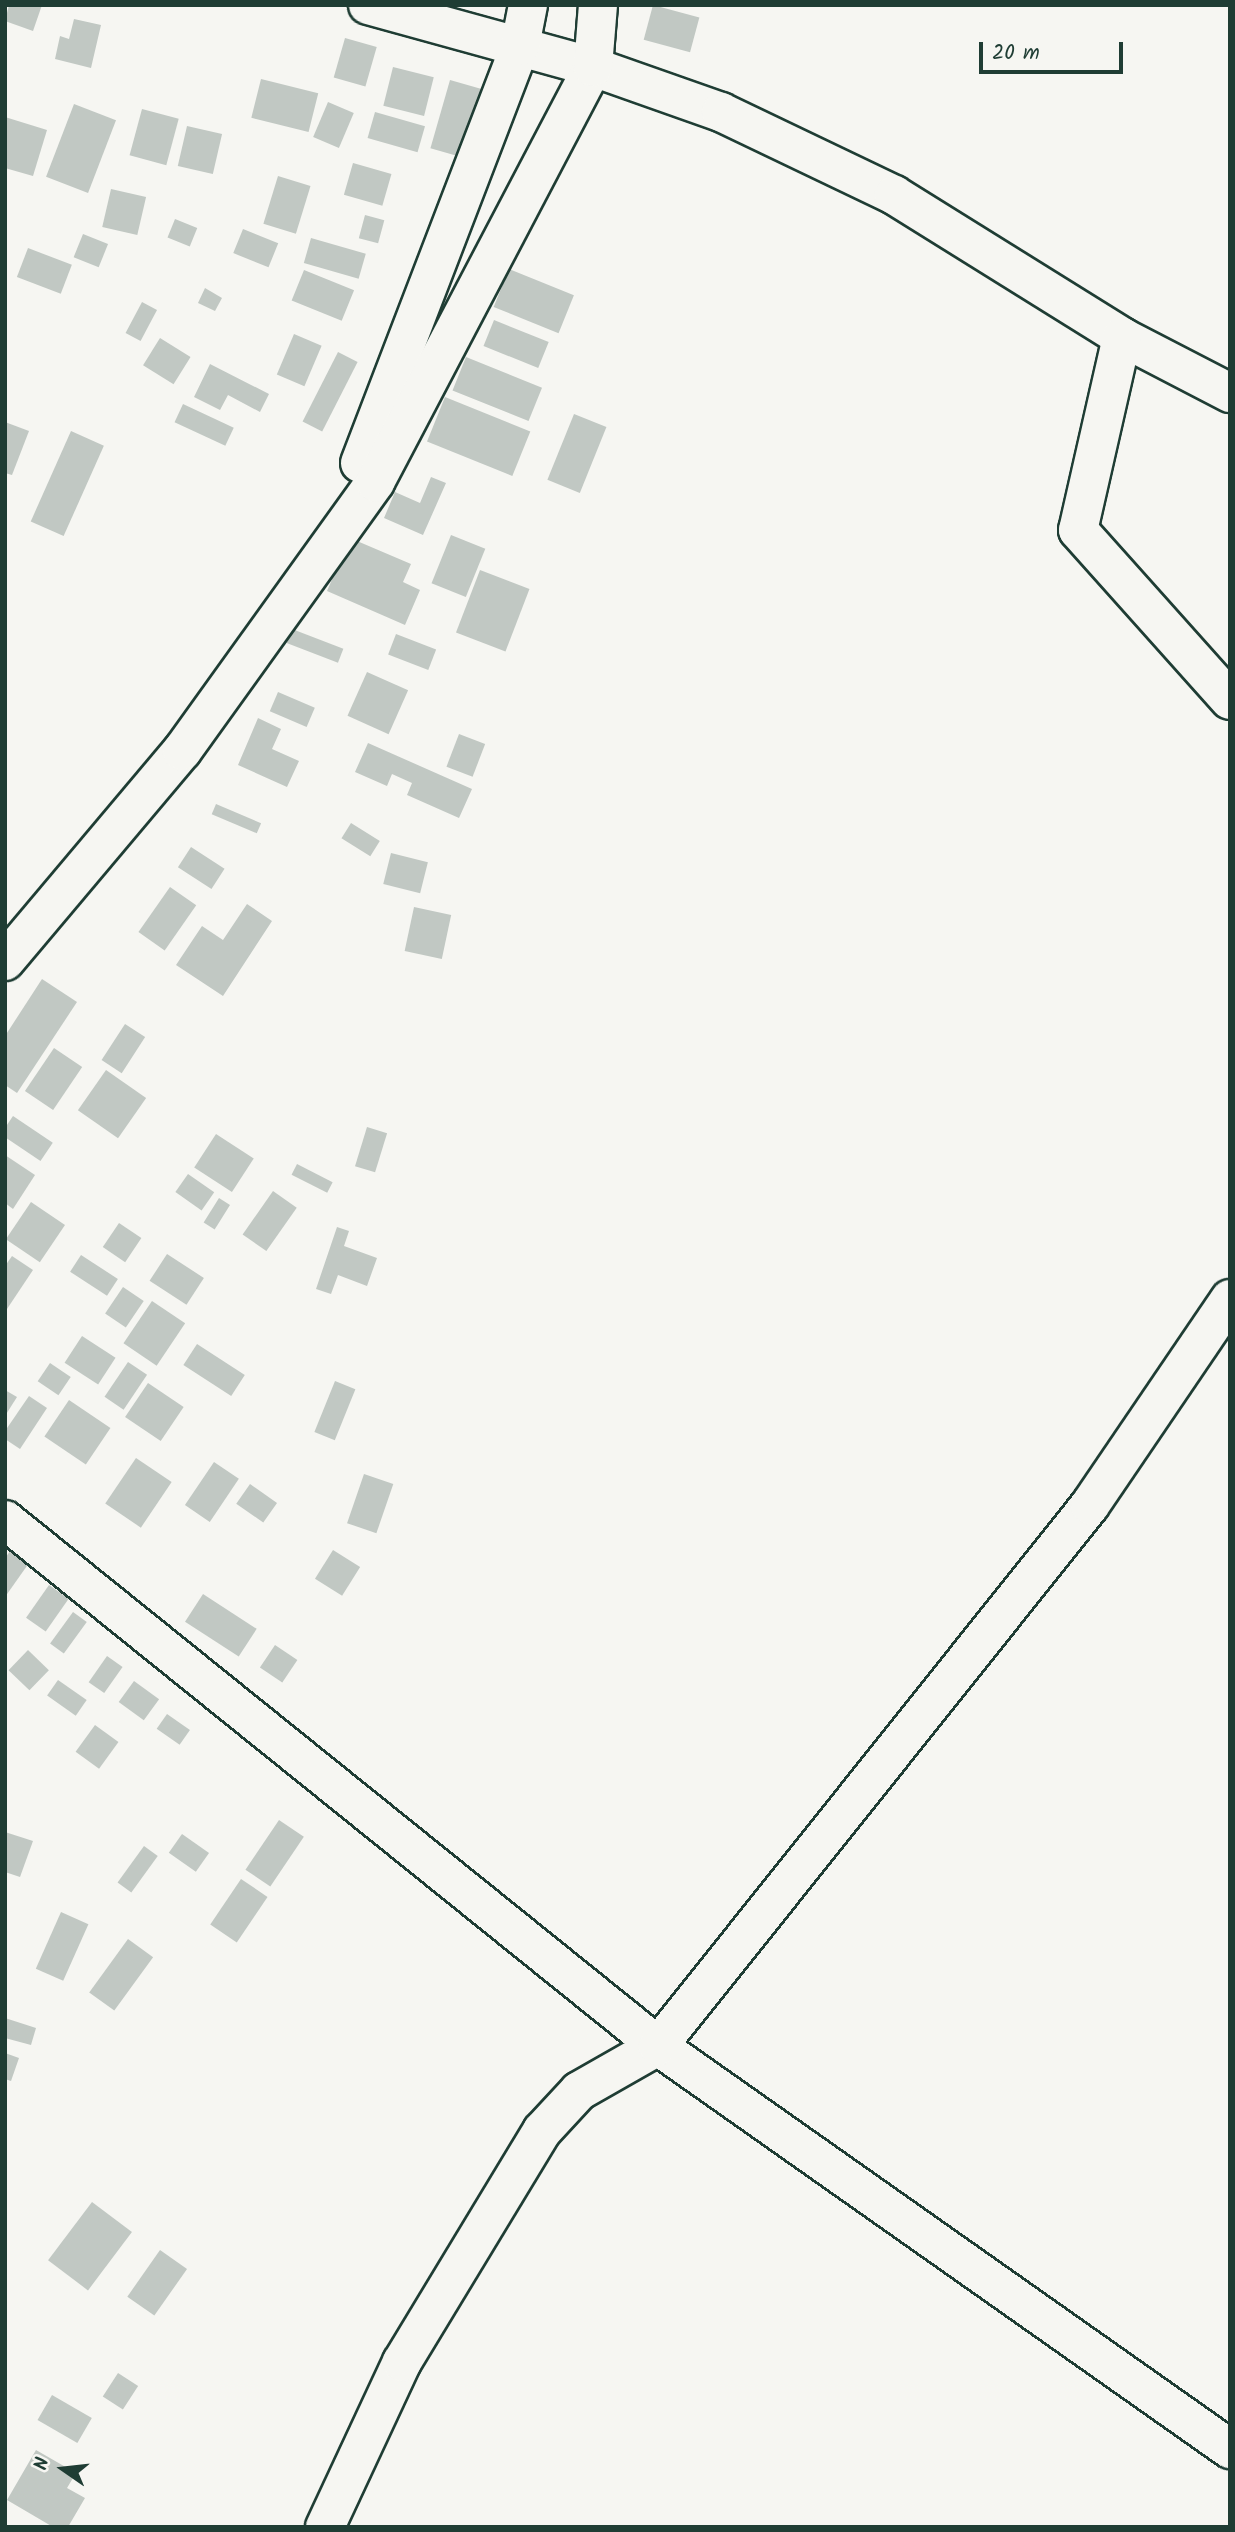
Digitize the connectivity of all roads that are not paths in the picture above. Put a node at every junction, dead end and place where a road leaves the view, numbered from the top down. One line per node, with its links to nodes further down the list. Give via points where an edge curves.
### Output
1 (368, 5): 4 (street)
2 (528, 5): 4 (street)
3 (598, 5): 5 (street)
4 (520, 46): 5 (street); 8 (street)
5 (593, 67): 6 (street, via 721,112 894,195); 8 (street, via 375,482)
6 (1122, 337): 7 (street); 9 (street, via 1078,530)
7 (1230, 393)
8 (322, 557): 10 (street, via 182,751)
9 (1230, 700)
10 (5, 961)
11 (1230, 1298): 13 (street, via 1090,1505)
12 (5, 1520): 13 (street)
13 (658, 2046): 14 (street); 15 (street, via 579,2091 542,2131 402,2362)
14 (1230, 2449)
15 (325, 2527)

